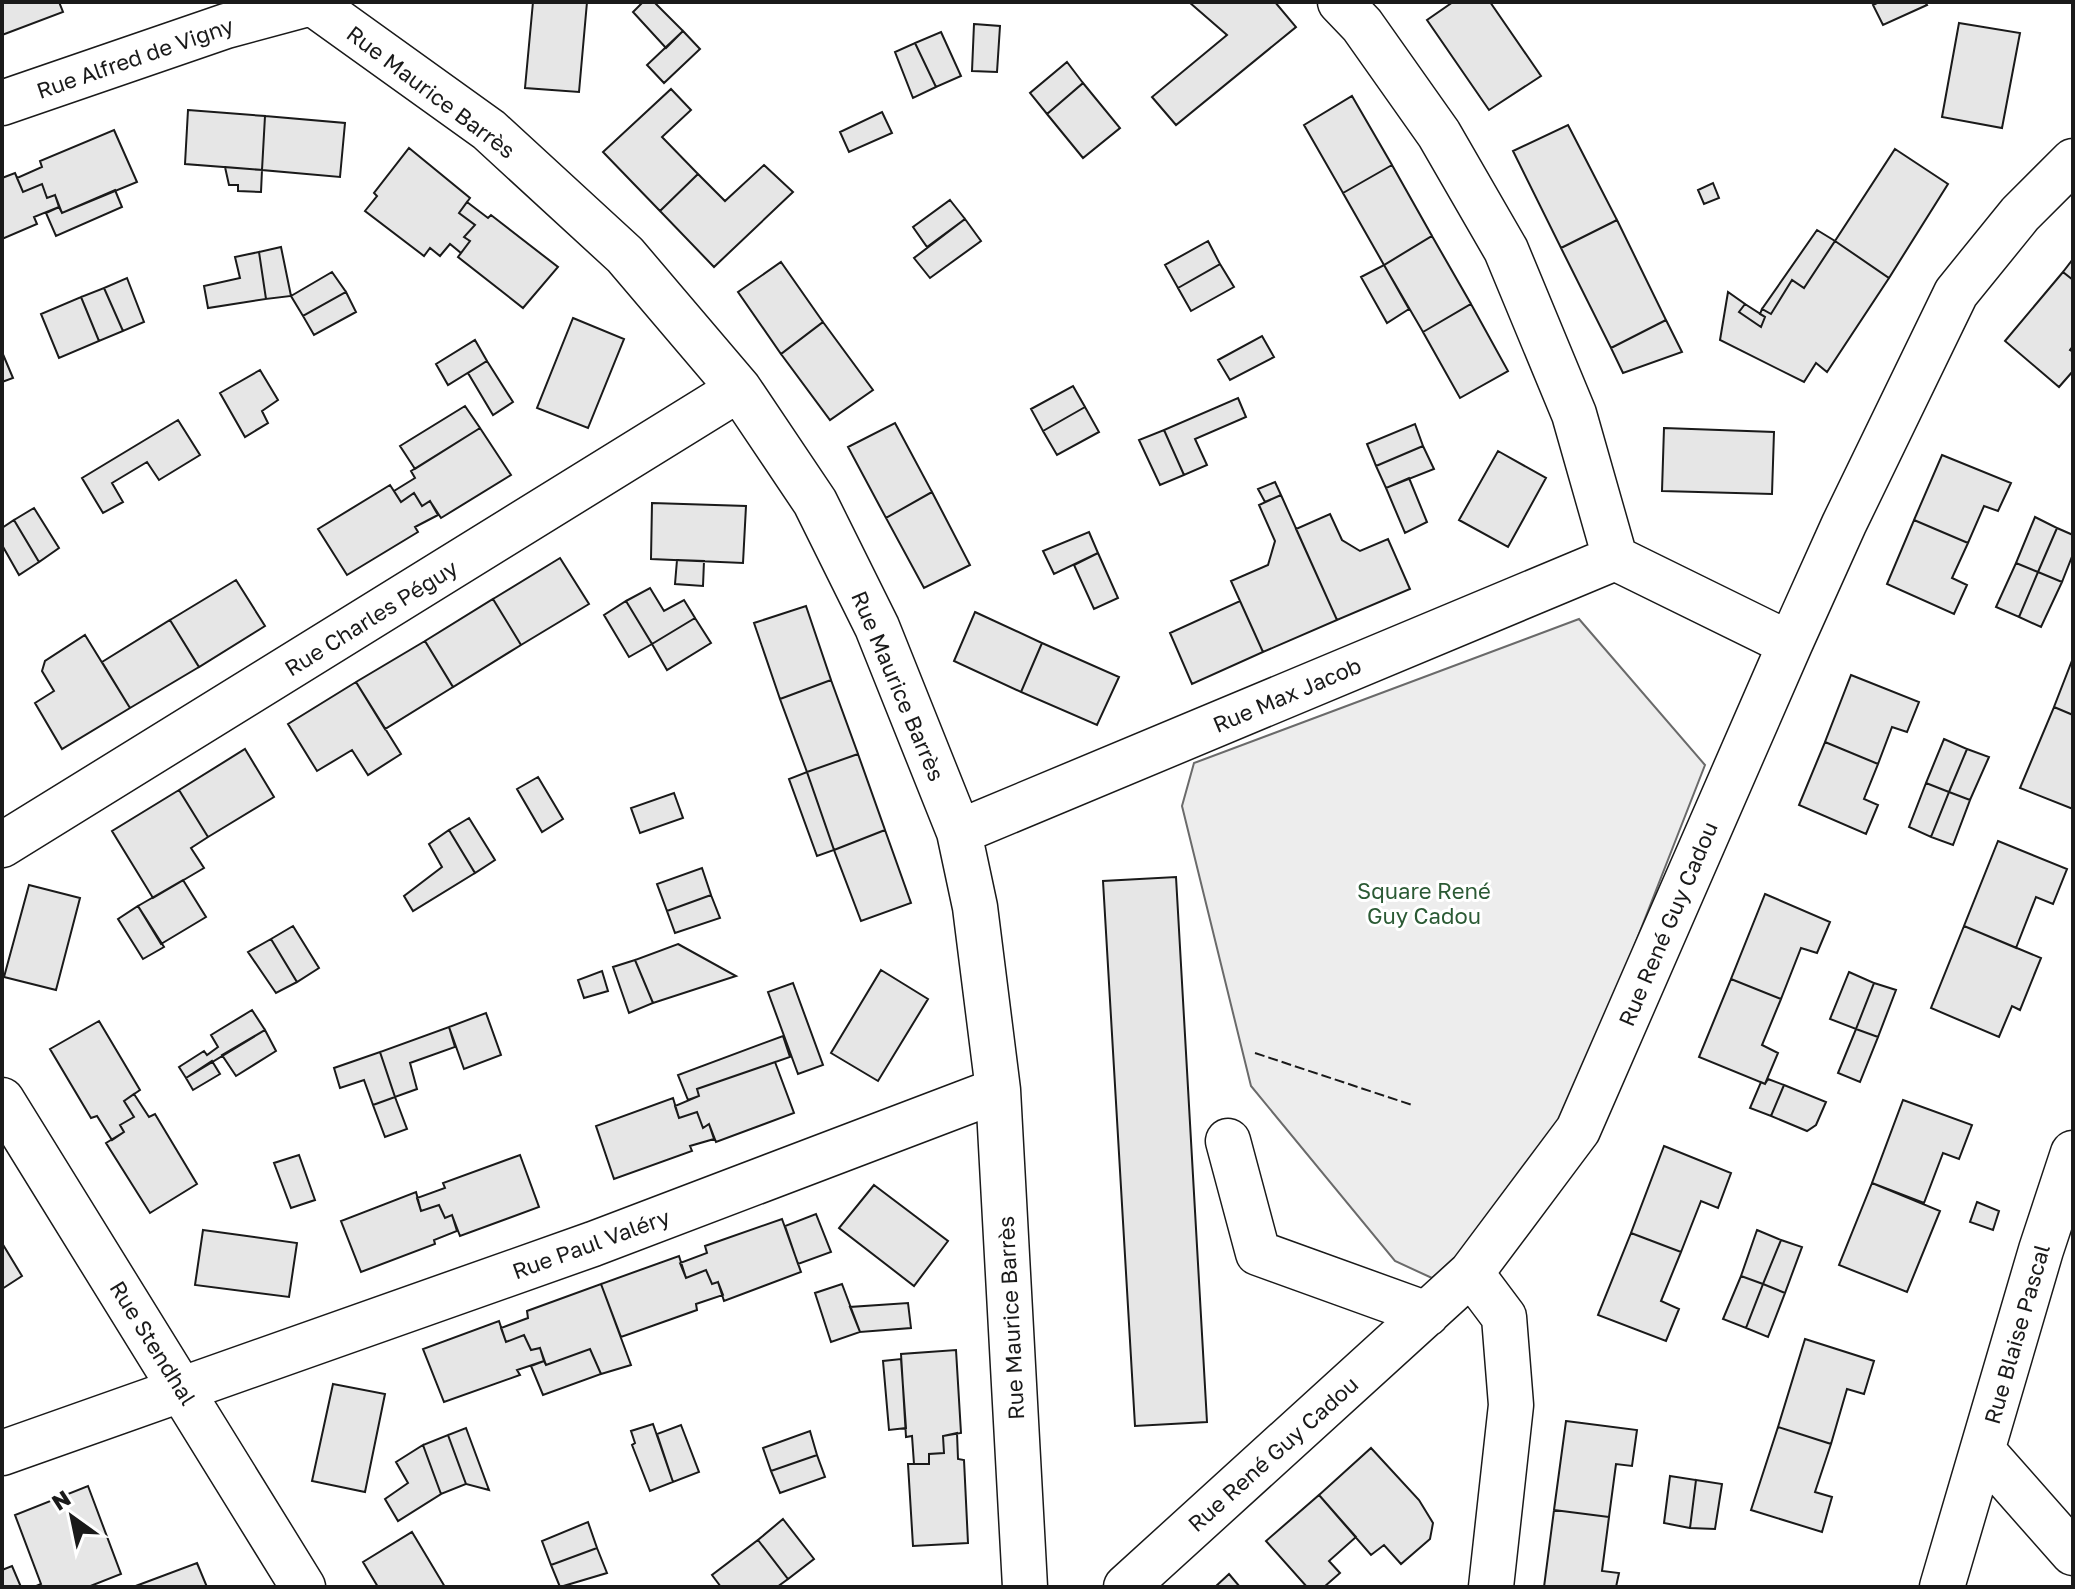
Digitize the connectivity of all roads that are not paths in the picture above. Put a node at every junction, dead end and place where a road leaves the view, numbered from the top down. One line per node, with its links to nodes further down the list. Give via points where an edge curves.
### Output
1 (313, 2): 3 (street, Rue Alfred de Vigny, via 226,26); 5 (street, Rue Maurice Barrès, via 489,130 625,255)
2 (1340, 2): 6 (street, via 1439,134 1506,250 1574,414)
3 (2, 103)
4 (2073, 161): 7 (street, Rue René Guy Cadou, via 2020,214 1956,293)
5 (739, 389): 8 (street, Rue Maurice Barrès, via 815,502 870,613); 9 (street, Rue Charles Péguy)
6 (1615, 558): 7 (street); 8 (street, Rue Max Jacob)
7 (1790, 644): 15 (street, Rue René Guy Cadou, via 1578,1130)
8 (959, 832): 10 (street, Rue Maurice Barrès, via 975,907)
9 (2, 845)
10 (998, 1090): 17 (street, Rue Paul Valéry, via 593,1244); 22 (street, Rue Maurice Barrès)
11 (2, 1100): 17 (street, Rue Stendhal)
12 (1228, 1141): 16 (street, via 1258,1253)
13 (2071, 1164): 14 (street, Rue Blaise Pascal)
14 (2057, 1258): 18 (street, Rue Blaise Pascal)
15 (1471, 1273): 16 (street, Rue René Guy Cadou); 24 (street, via 1504,1317 1511,1405)
16 (1427, 1314): 23 (street, Rue René Guy Cadou)
17 (183, 1391): 19 (street, Rue Paul Valéry); 21 (street, Rue Stendhal)
18 (1983, 1451): 20 (street, Rue Blaise Pascal); 25 (street, Rue Blaise Pascal)
19 (2, 1453)
20 (2073, 1553)
21 (303, 1587)
22 (1025, 1587)
23 (1126, 1587)
24 (1491, 1587)
25 (1942, 1587)

